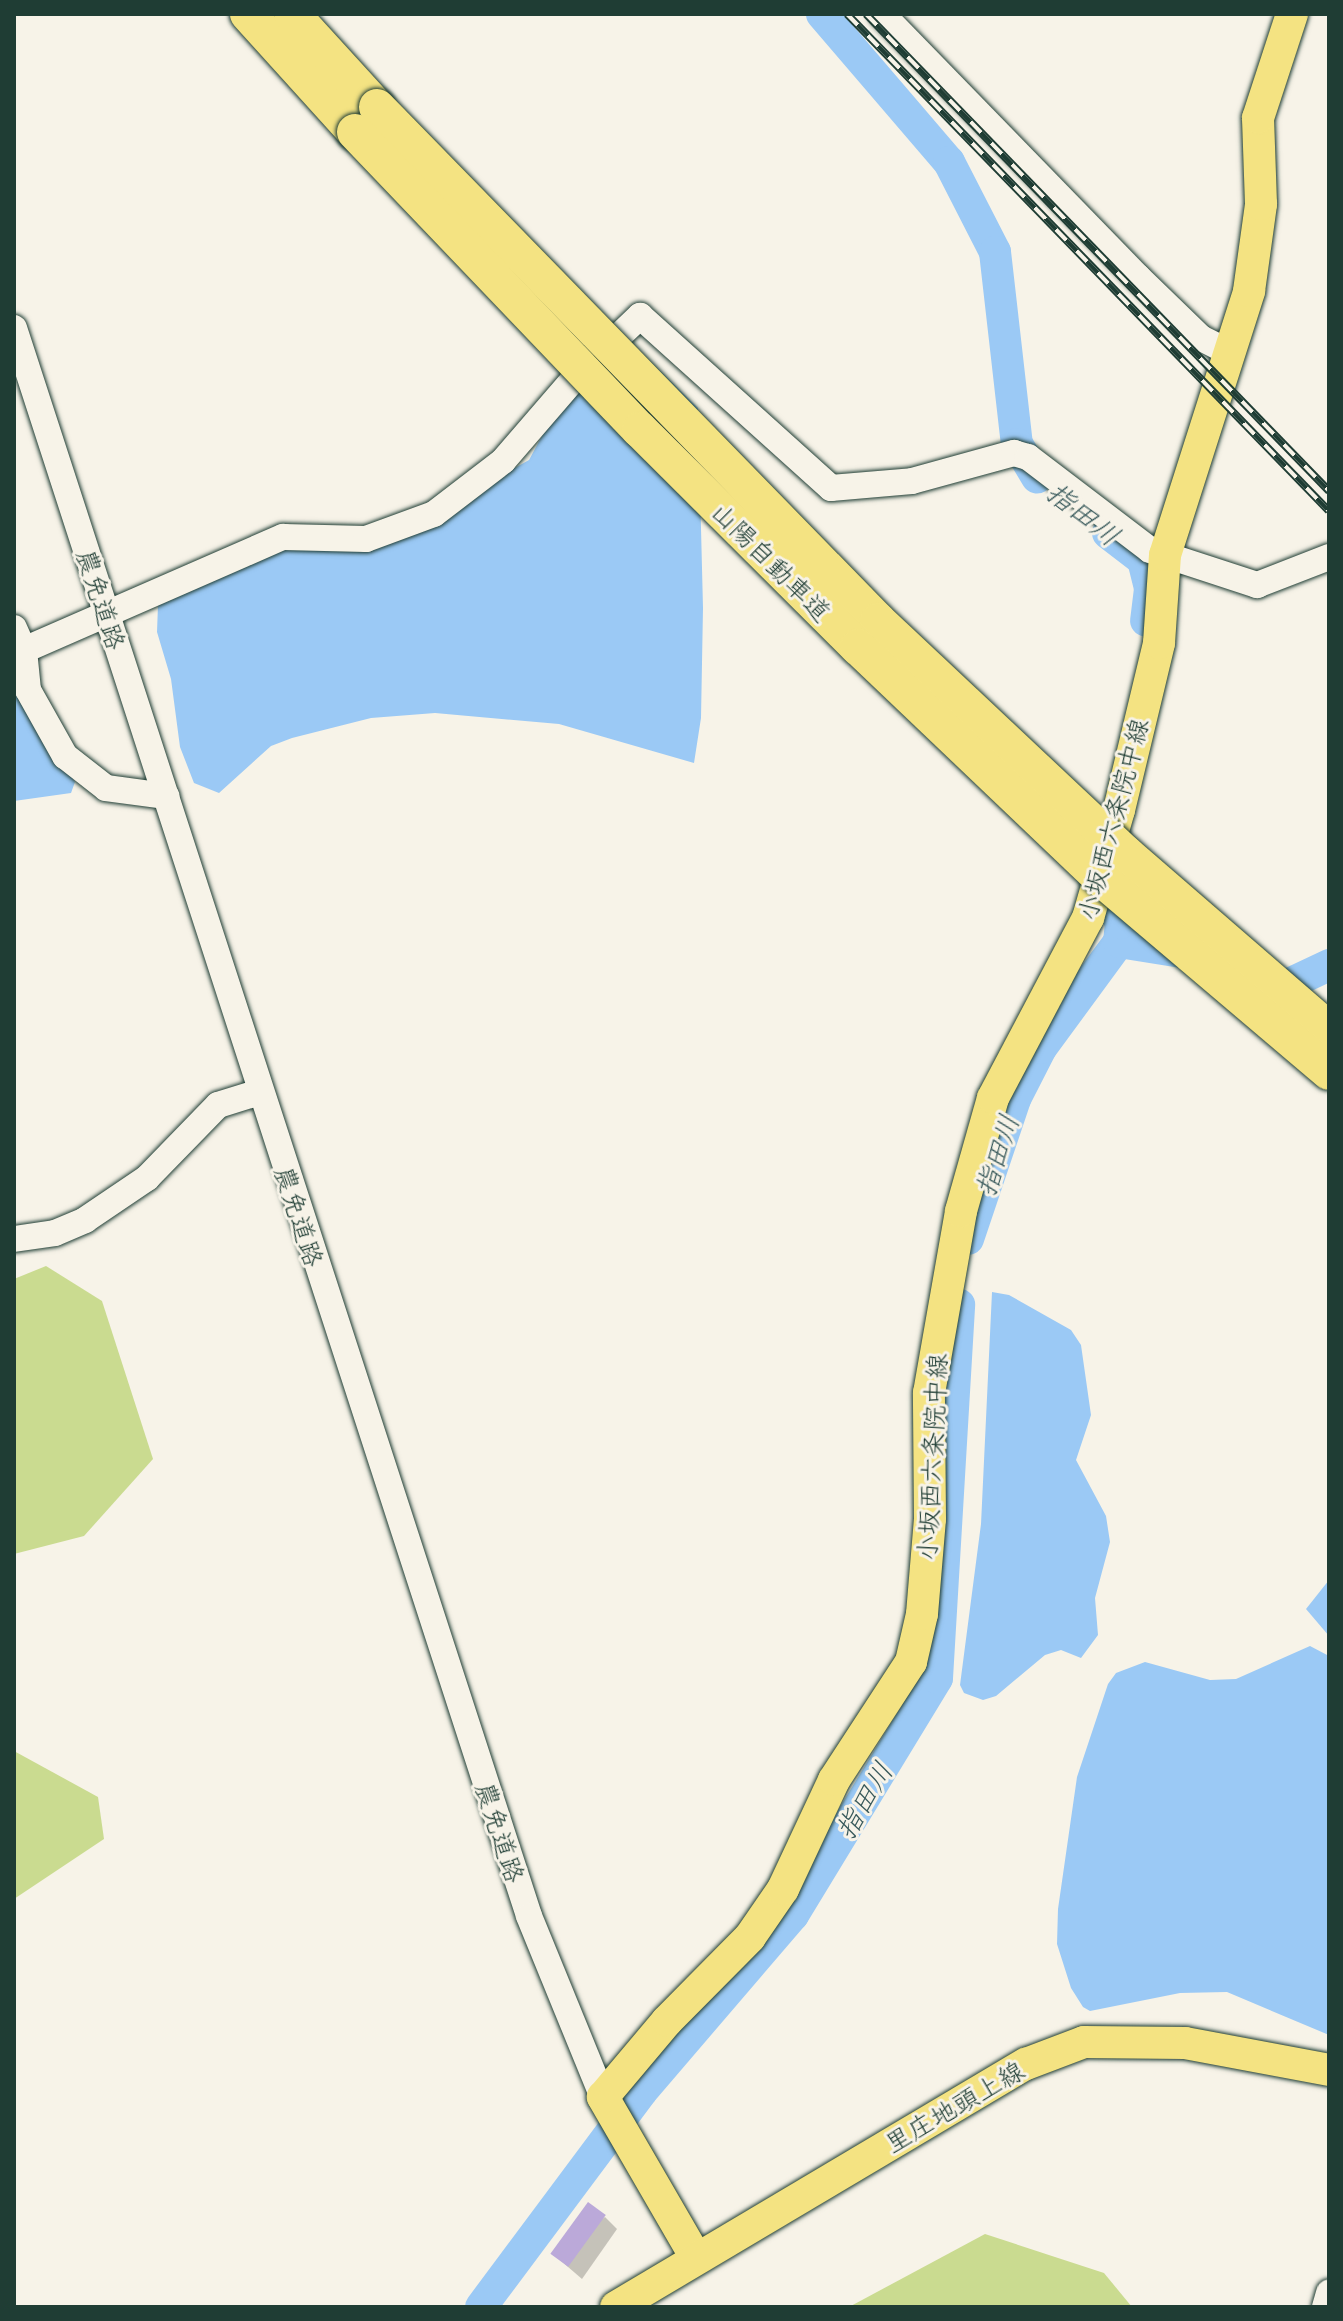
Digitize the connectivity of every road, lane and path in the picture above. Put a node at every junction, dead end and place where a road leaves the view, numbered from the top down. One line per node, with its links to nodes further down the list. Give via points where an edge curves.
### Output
1 (248, 14): 5 (highway, 山陽自動車道)
2 (292, 14): 5 (highway, 山陽自動車道)
3 (882, 14): 7 (street, via 1138,277 1201,338)
4 (1292, 14): 7 (main road, 小坂西六条院中線, via 1258,118 1258,248)
5 (366, 119): 13 (highway, 山陽自動車道, bridge, via 878,621 1126,854); 14 (highway, 山陽自動車道, bridge, via 640,430 858,647 1104,881)
6 (14, 328): 10 (street, 農免道路)
7 (1227, 351): 8 (main road, 小坂西六条院中線)
8 (1165, 555): 9 (street, via 1257,585); 10 (street, via 1139,544 1021,455 912,481 831,488 640,316 573,380 503,461 434,514 366,539 283,537); 18 (main road, 小坂西六条院中線, via 1159,643 1099,881 1047,1001 993,1098 961,1211 929,1393 930,1519 922,1614 911,1662 834,1780 783,1889 750,1937 667,2021)
9 (1329, 557)
10 (105, 611): 11 (street); 12 (street, 農免道路)
11 (17, 643): 12 (street, via 28,690 65,756 106,788)
12 (166, 796): 15 (street, 農免道路)
13 (1329, 1030)
14 (1329, 1072)
15 (260, 1092): 16 (street, via 218,1105 147,1178 85,1220 55,1233); 18 (street, 農免道路, via 529,1916)
16 (14, 1239)
17 (1329, 2070): 19 (main road, 里庄地頭上線, via 1185,2043 1084,2042 1026,2064)
18 (613, 2117): 19 (main road)
19 (695, 2256): 21 (main road, 里庄地頭上線)
20 (1329, 2293): 22 (street)
21 (616, 2307)
22 (1325, 2307)

